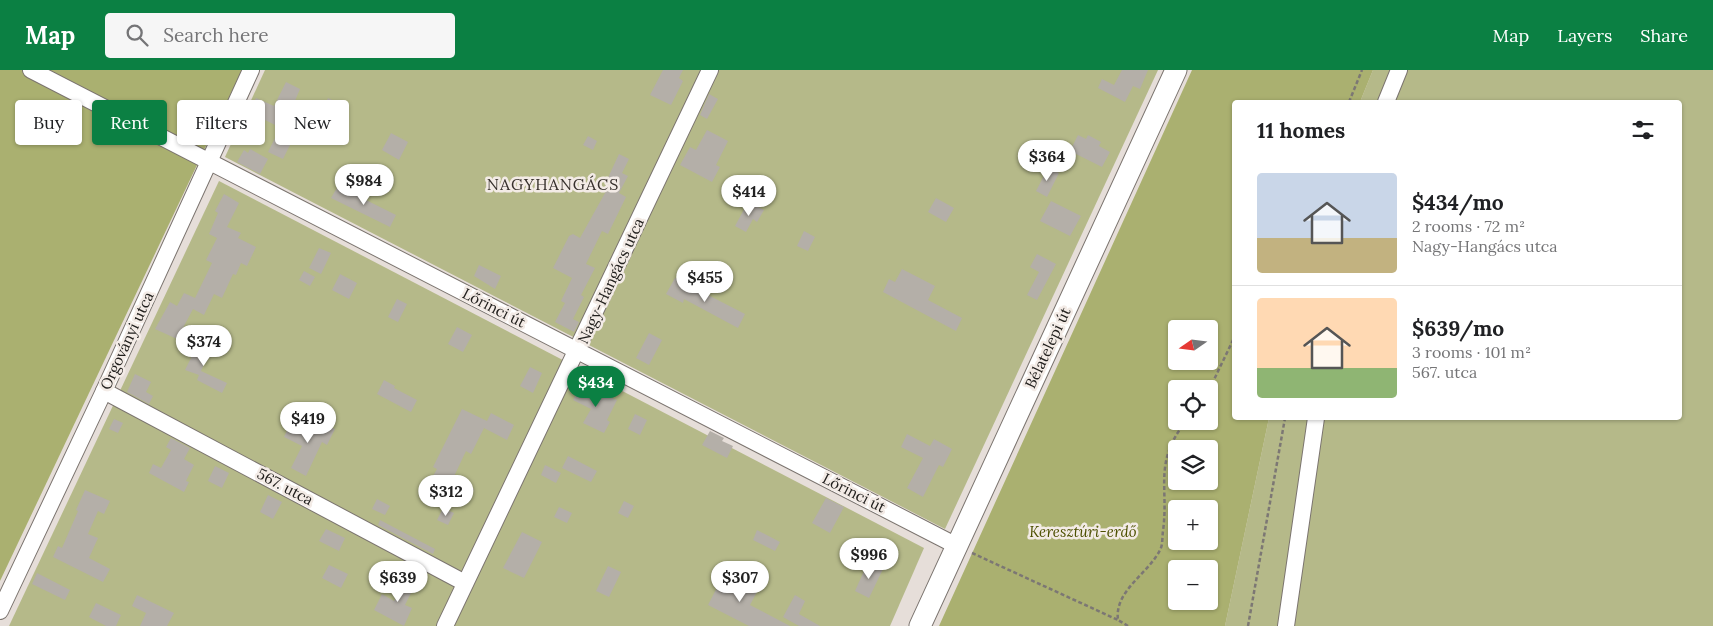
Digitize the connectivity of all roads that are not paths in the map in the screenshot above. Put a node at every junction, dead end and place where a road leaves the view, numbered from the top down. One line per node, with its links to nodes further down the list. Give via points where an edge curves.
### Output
1 (31, 70): 7 (street, Lőrinci út)
2 (251, 70): 7 (street, Orgoványi utca)
3 (710, 70): 8 (street, Nagy-Hangács utca)
4 (1176, 70): 11 (main road, Bélatelepi út)
5 (1399, 70): 6 (street)
6 (1387, 100)
7 (209, 162): 8 (street, Lőrinci út); 9 (street, Orgoványi utca)
8 (578, 351): 11 (street, Lőrinci út); 12 (street, Nagy-Hangács utca)
9 (104, 391): 12 (street, 567. utca); 13 (street, Orgoványi utca)
10 (1316, 420): 16 (street)
11 (957, 546): 15 (main road, Bélatelepi út)
12 (465, 583): 14 (street, Nagy-Hangács utca)
13 (0, 611)
14 (445, 626)
15 (920, 626)
16 (1286, 626)

